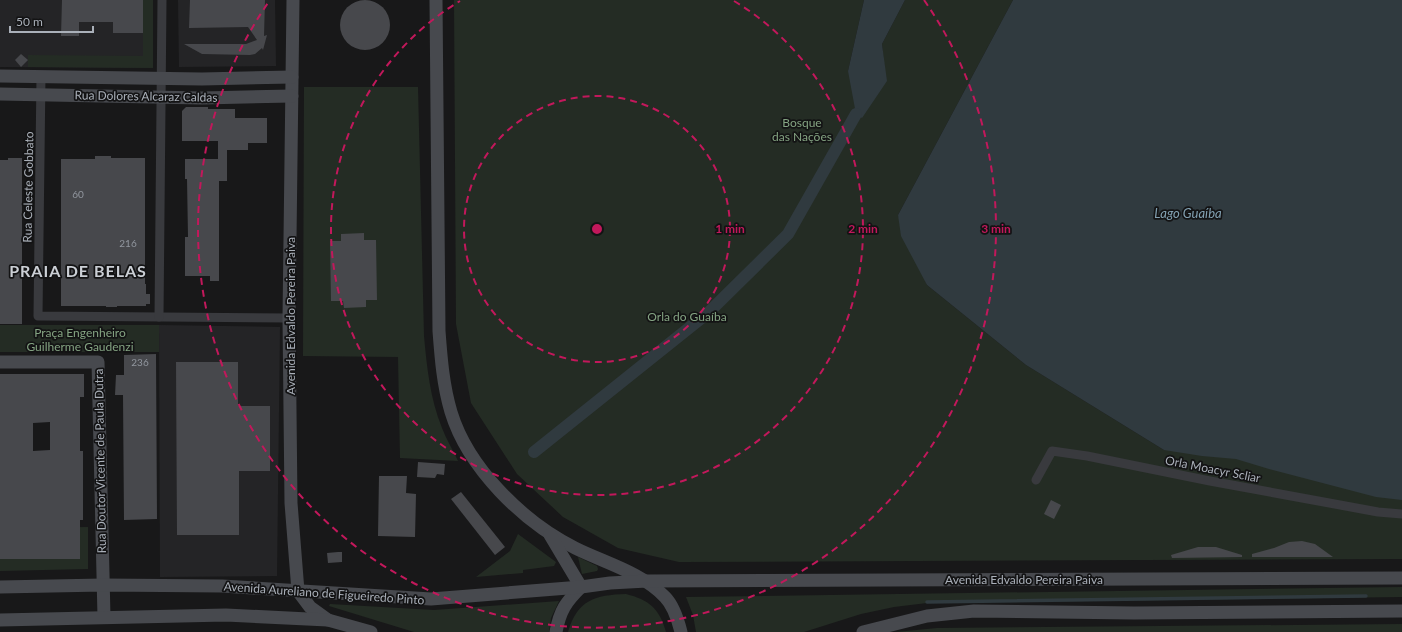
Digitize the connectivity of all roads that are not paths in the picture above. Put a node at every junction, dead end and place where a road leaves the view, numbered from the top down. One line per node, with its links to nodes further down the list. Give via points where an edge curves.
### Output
1 (162, 0): 7 (street)
2 (293, 0): 6 (main road, Avenida Edvaldo Pereira Paiva)
3 (436, 0): 19 (main road, Avenida Edvaldo Pereira Paiva, via 439,331 442,372 452,412 463,438 484,473 512,504)
4 (0, 76): 5 (main road, Rua Dolores Alcaraz Caldas)
5 (41, 76): 7 (main road, Rua Dolores Alcaraz Caldas); 10 (street, Rua Celeste Gobbato)
6 (292, 77): 8 (main road, Rua Dolores Alcaraz Caldas); 12 (main road, Avenida Edvaldo Pereira Paiva)
7 (161, 78): 8 (main road, Rua Dolores Alcaraz Caldas); 11 (street)
8 (202, 79): 13 (main road)
9 (0, 94): 10 (main road, Rua Dolores Alcaraz Caldas)
10 (41, 94): 11 (main road, Rua Dolores Alcaraz Caldas); 14 (street, Rua Celeste Gobbato, via 38,316)
11 (162, 96): 13 (main road, Rua Dolores Alcaraz Caldas); 14 (street)
12 (292, 96): 13 (main road, Rua Dolores Alcaraz Caldas); 15 (main road, Avenida Edvaldo Pereira Paiva)
13 (202, 98)
14 (159, 317): 15 (street)
15 (290, 318): 25 (main road, Avenida Edvaldo Pereira Paiva, via 291,503)
16 (0, 362): 22 (main road, Rua Doutor Vicente de Paula Dutra, via 98,362)
17 (1036, 480): 18 (street, Orla Moacyr Scliar, via 1052,451 1378,512)
18 (1402, 514)
19 (549, 533): 21 (main road, Avenida Edvaldo Pereira Paiva, via 574,548); 24 (main road, Avenida Edvaldo Pereira Paiva)
20 (1402, 578): 21 (main road, Avenida Edvaldo Pereira Paiva)
21 (647, 581): 24 (main road, Avenida Aureliano de Figueiredo Pinto); 32 (main road, Avenida Edvaldo Pereira Paiva, via 666,598 677,616)
22 (104, 586): 23 (main road, Avenida Aureliano de Figueiredo Pinto); 25 (main road, Avenida Aureliano de Figueiredo Pinto, via 222,586); 27 (main road)
23 (0, 587)
24 (581, 587): 25 (main road, Avenida Aureliano de Figueiredo Pinto, via 431,599); 31 (main road, via 567,601 558,618)
25 (298, 591): 29 (main road, via 310,607)
26 (1402, 611): 33 (main road, via 974,611 927,616)
27 (104, 617): 28 (main road); 29 (main road, via 226,615)
28 (0, 620)
29 (328, 620): 30 (main road)
30 (371, 632)
31 (556, 632)
32 (681, 632)
33 (862, 632)

